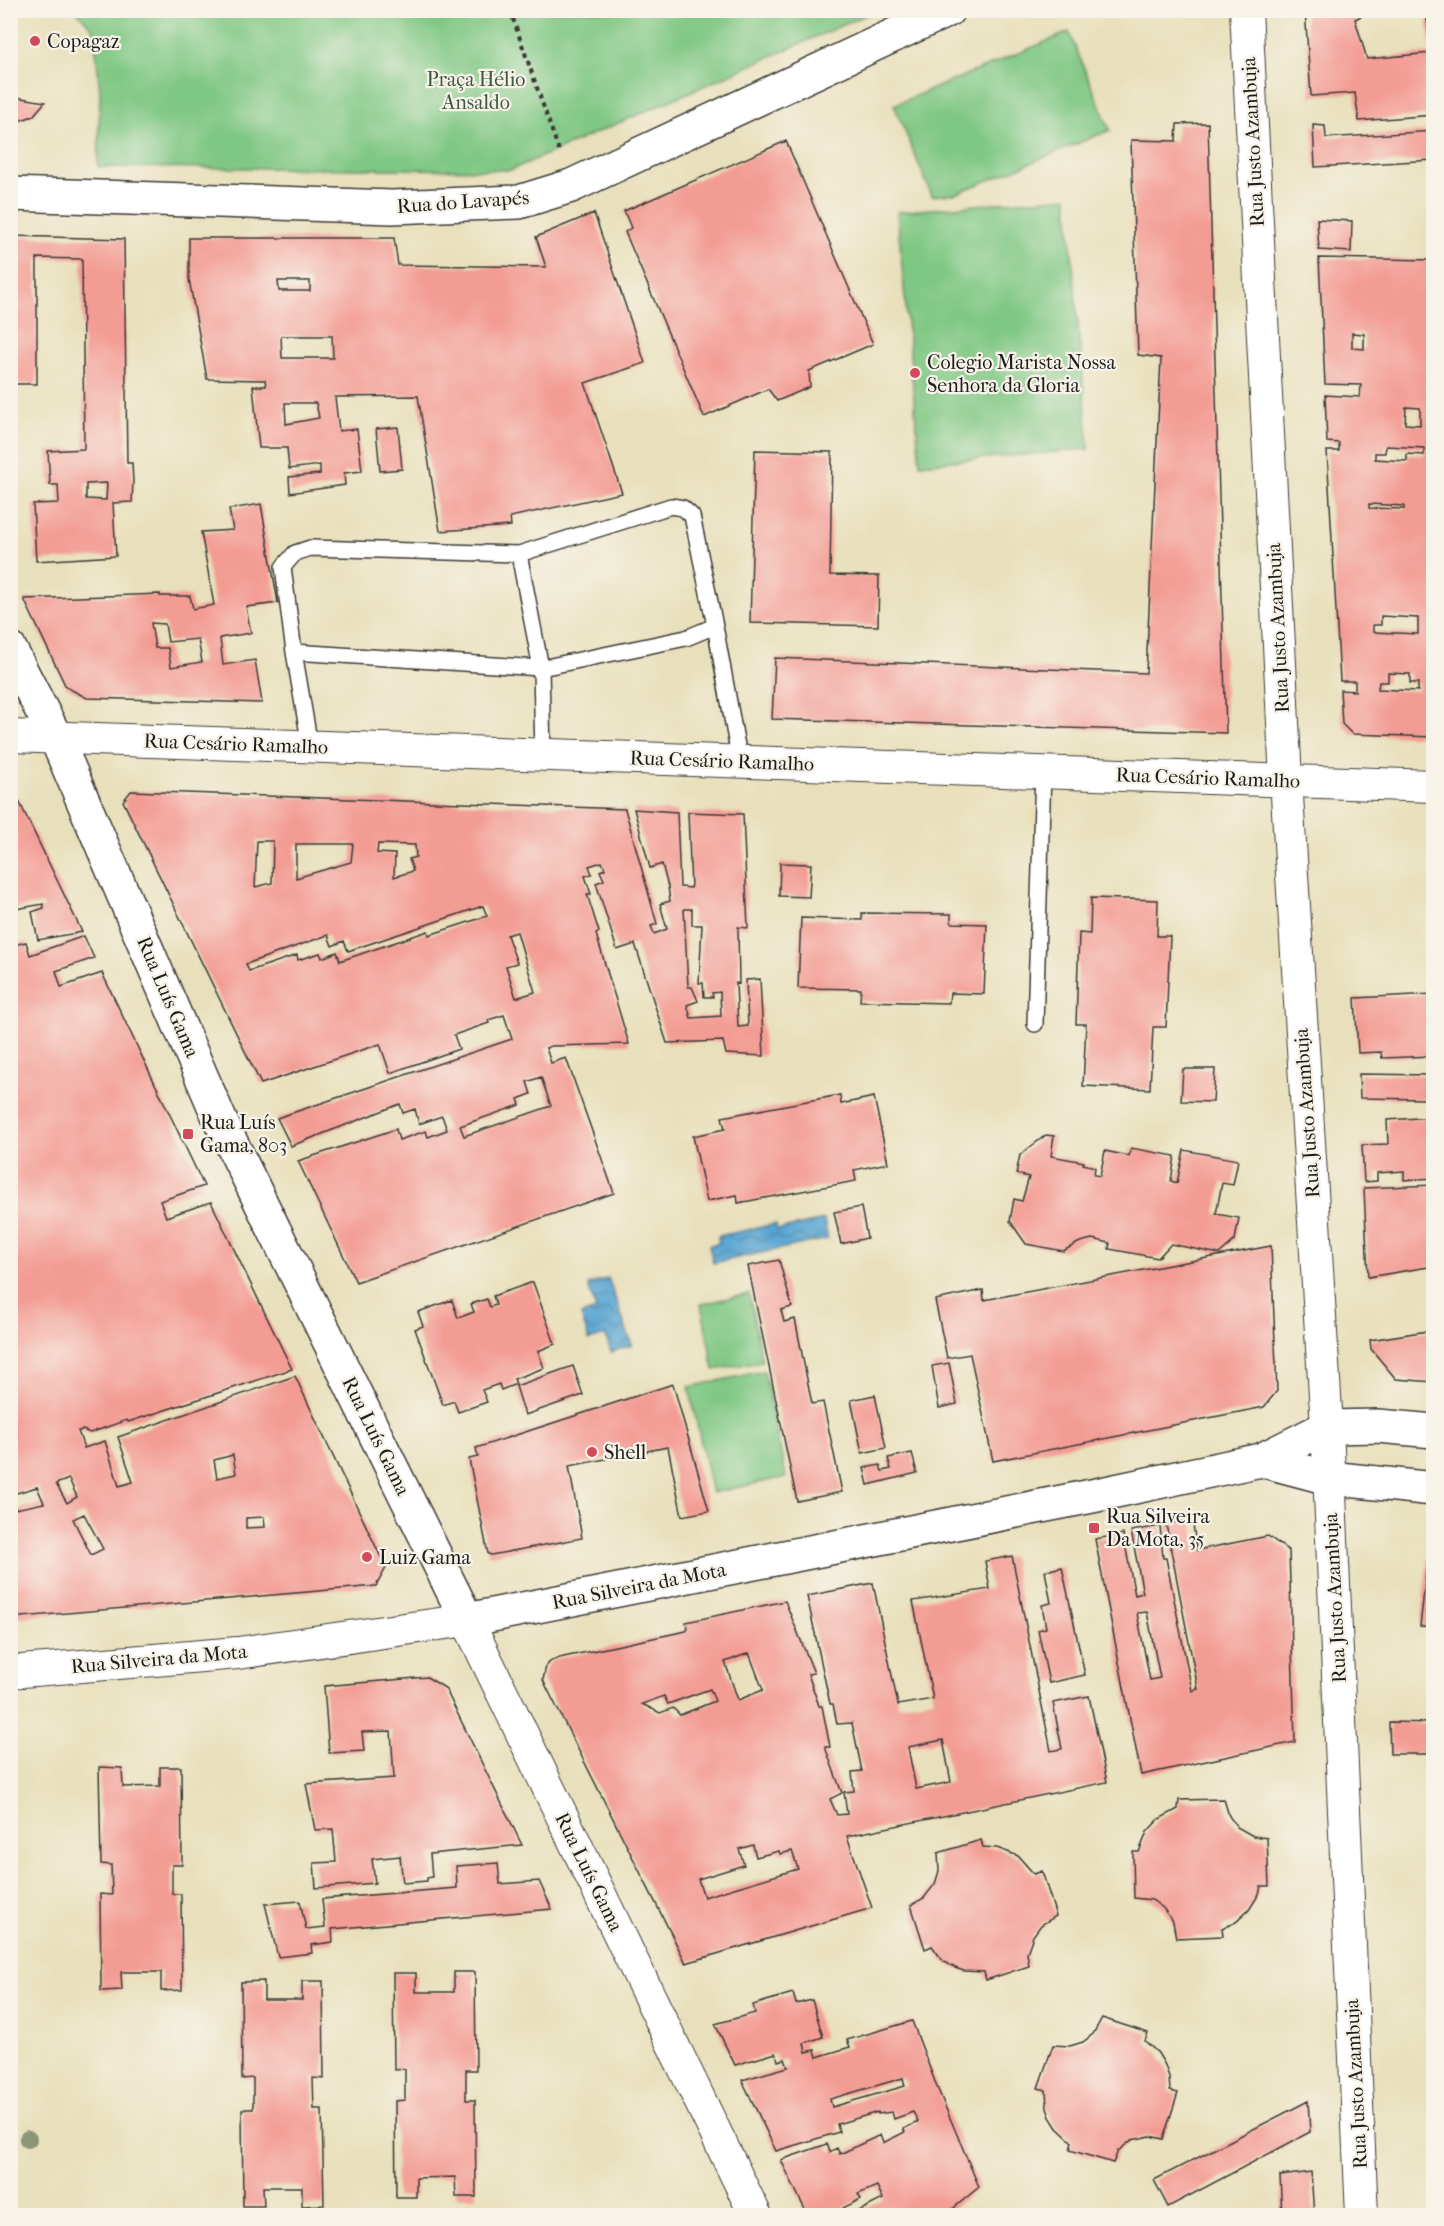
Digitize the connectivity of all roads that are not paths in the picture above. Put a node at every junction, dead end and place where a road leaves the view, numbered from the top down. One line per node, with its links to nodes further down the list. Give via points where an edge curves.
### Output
1 (948, 10): 3 (main road, Rua do Lavapés, via 571,186 519,202 392,207)
2 (1246, 10): 15 (street, Rua Justo Azambuja)
3 (10, 194)
4 (519, 554): 5 (lane, via 671,506 682,508 692,516); 7 (lane, via 310,548 295,553 283,567); 8 (lane)
5 (715, 626): 8 (lane, via 686,638); 13 (lane)
6 (10, 649): 10 (main road, Rua Luís Gama)
7 (294, 652): 8 (lane); 11 (lane)
8 (541, 668): 12 (lane)
9 (10, 736): 10 (street, Rua Cesário Ramalho)
10 (56, 738): 11 (street, Rua Cesário Ramalho); 23 (main road, Rua Luís Gama, via 221,1122)
11 (310, 746): 12 (street, Rua Cesário Ramalho)
12 (543, 754): 13 (street, Rua Cesário Ramalho)
13 (740, 762): 14 (street, Rua Cesário Ramalho)
14 (1043, 772): 15 (street, Rua Cesário Ramalho); 17 (lane)
15 (1286, 780): 16 (street, Rua Cesário Ramalho); 18 (street, Rua Justo Azambuja)
16 (1434, 786)
17 (1035, 1024)
18 (1327, 1426): 19 (main road); 20 (main road, Rua Silveira da Mota); 21 (street, Rua Justo Azambuja)
19 (1434, 1431)
20 (1261, 1460): 21 (main road, Rua Silveira da Mota); 23 (main road, Rua Silveira da Mota)
21 (1329, 1478): 22 (main road, Rua Silveira da Mota); 26 (street, Rua Justo Azambuja)
22 (1434, 1489)
23 (467, 1620): 24 (street, Rua Silveira da Mota, via 238,1653); 25 (street, Rua Luís Gama)
24 (10, 1672)
25 (756, 2216)
26 (1362, 2216)

